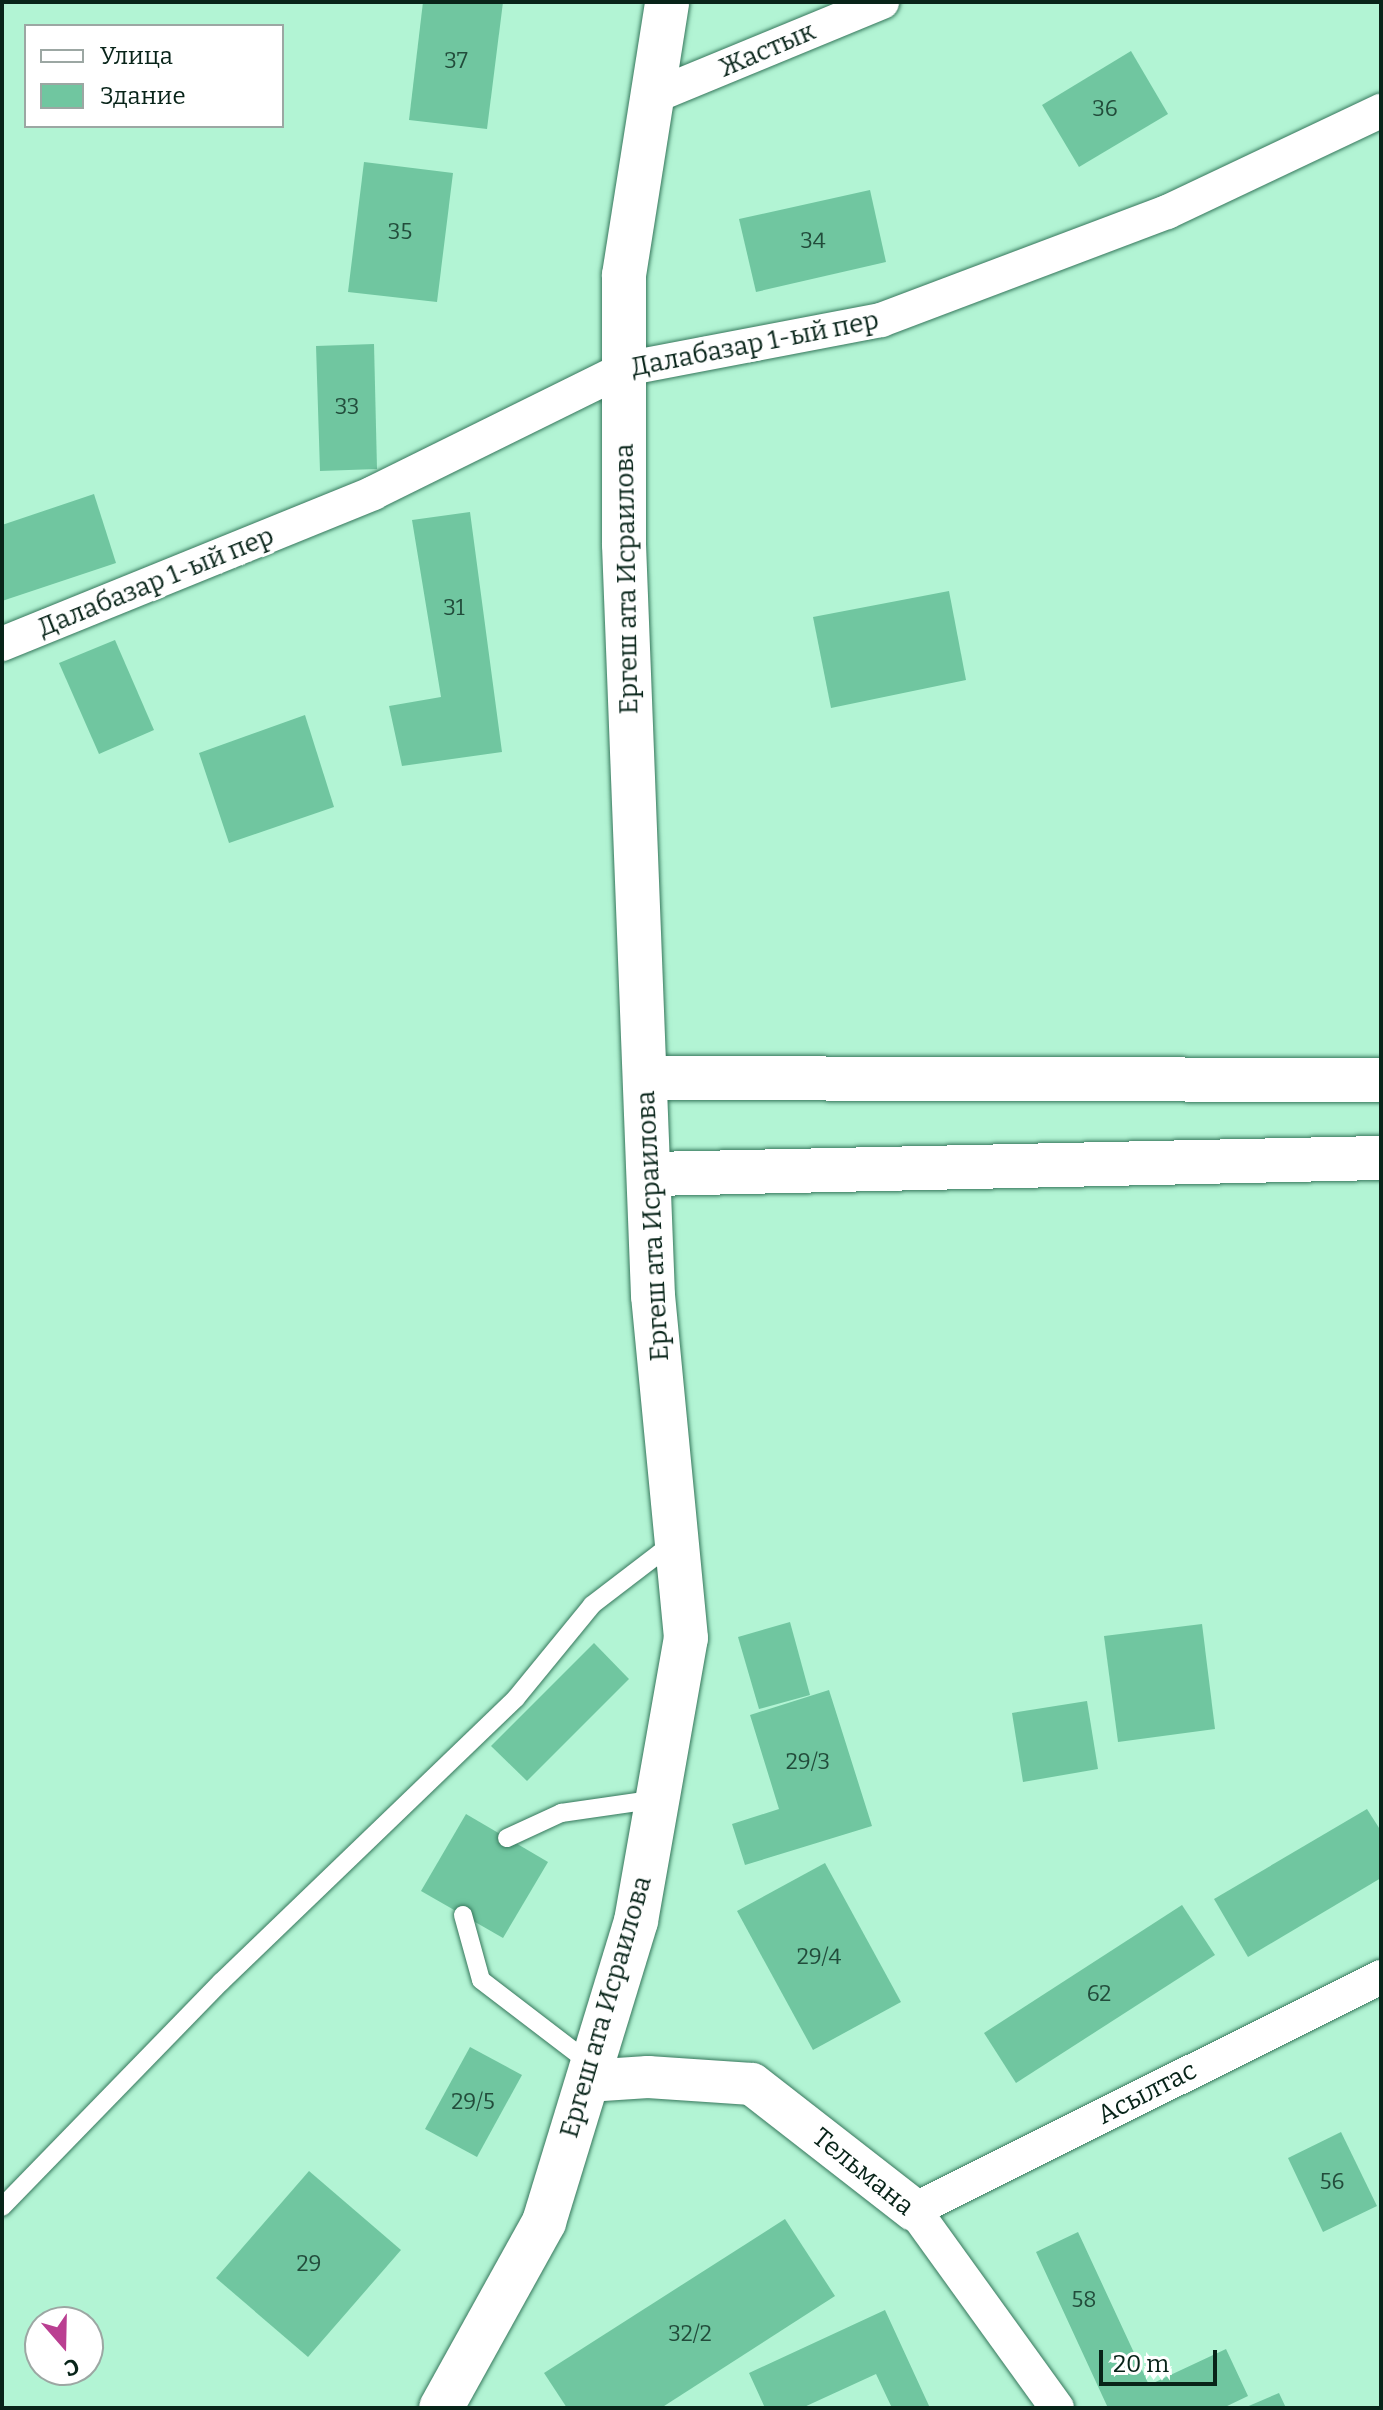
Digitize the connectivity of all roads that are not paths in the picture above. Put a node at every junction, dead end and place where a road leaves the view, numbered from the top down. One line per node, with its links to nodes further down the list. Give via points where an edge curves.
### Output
1 (667, 2): 3 (main road, Ергеш ата Исраилова)
2 (882, 2): 3 (street, Жастык)
3 (652, 97): 5 (main road, Ергеш ата Исраилова, via 624,275)
4 (1381, 111): 5 (street, Далабазар 1-ый пер, via 1167,212 881,320)
5 (624, 369): 6 (street, Далабазар 1-ый пер, via 373,493); 7 (main road, Ергеш ата Исраилова, via 624,544)
6 (2, 644)
7 (646, 1078): 8 (main road); 10 (main road, Ергеш ата Исраилова)
8 (1381, 1080)
9 (1381, 1158): 10 (main road)
10 (652, 1174): 11 (main road, Ергеш ата Исраилова, via 653,1296)
11 (677, 1540): 12 (main road, Ергеш ата Исраилова, via 686,1638); 17 (lane, via 592,1605 516,1698 221,1982)
12 (658, 1799): 13 (lane, via 561,1813); 16 (main road, Ергеш ата Исраилова, via 636,1921)
13 (507, 1838)
14 (463, 1915): 16 (lane, via 481,1980)
15 (1381, 1977): 18 (street, Асылтас)
16 (590, 2073): 18 (street, Тельмана, via 752,2084); 19 (main road, Ергеш ата Исраилова, via 544,2222)
17 (2, 2207)
18 (914, 2210): 20 (street, Тельмана)
19 (441, 2408)
20 (1057, 2408)

